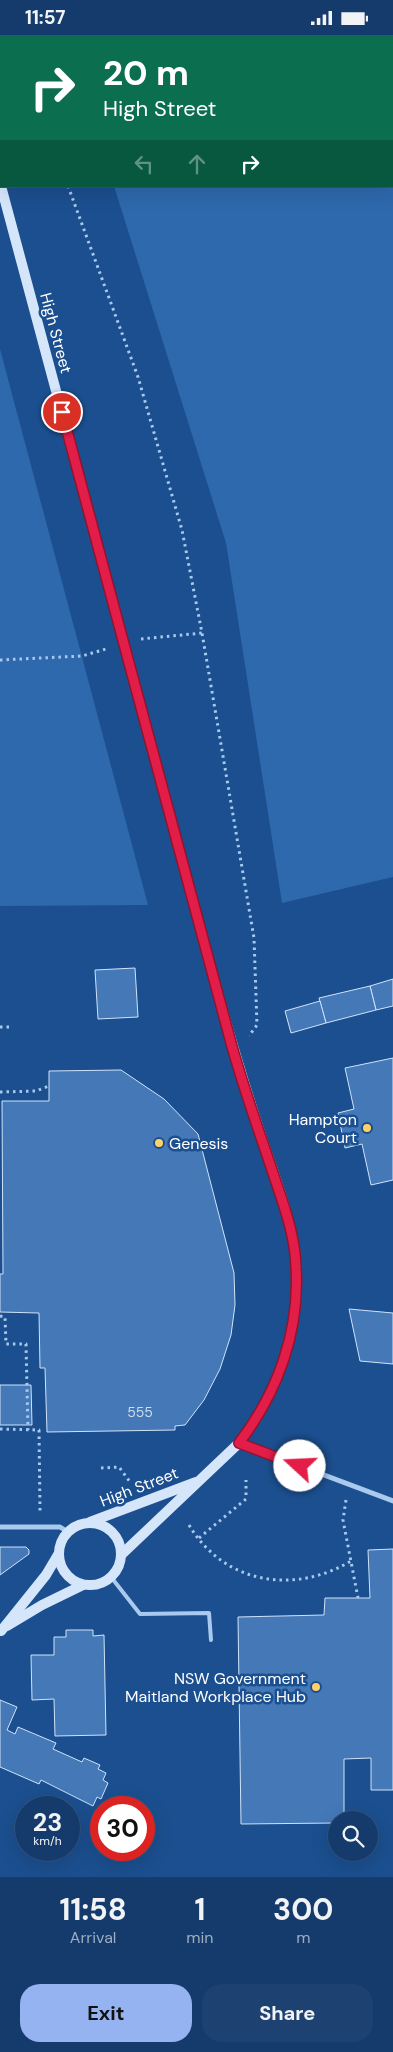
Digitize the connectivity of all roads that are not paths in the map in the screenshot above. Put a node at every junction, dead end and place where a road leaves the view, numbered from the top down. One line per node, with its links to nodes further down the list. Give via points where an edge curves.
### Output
1 (1, 187): 2 (main road, High Street, via 235,1057 289,1224 297,1293 290,1342 253,1424)
2 (239, 1443): 3 (main road, High Street); 4 (street)
3 (201, 1479): 5 (main road, High Street); 9 (main road, High Street)
4 (393, 1501)
5 (88, 1523): 7 (main road); 9 (main road, via 101,1525 112,1532)
6 (0, 1527): 7 (street, via 60,1527)
7 (68, 1532): 8 (main road)
8 (59, 1553): 11 (main road, via 66,1573); 12 (main road, via 46,1575)
9 (121, 1555): 10 (main road)
10 (111, 1577): 11 (main road, via 95,1585); 13 (lane, via 140,1614 209,1613)
11 (83, 1585): 12 (main road)
12 (0, 1631)
13 (211, 1640)

